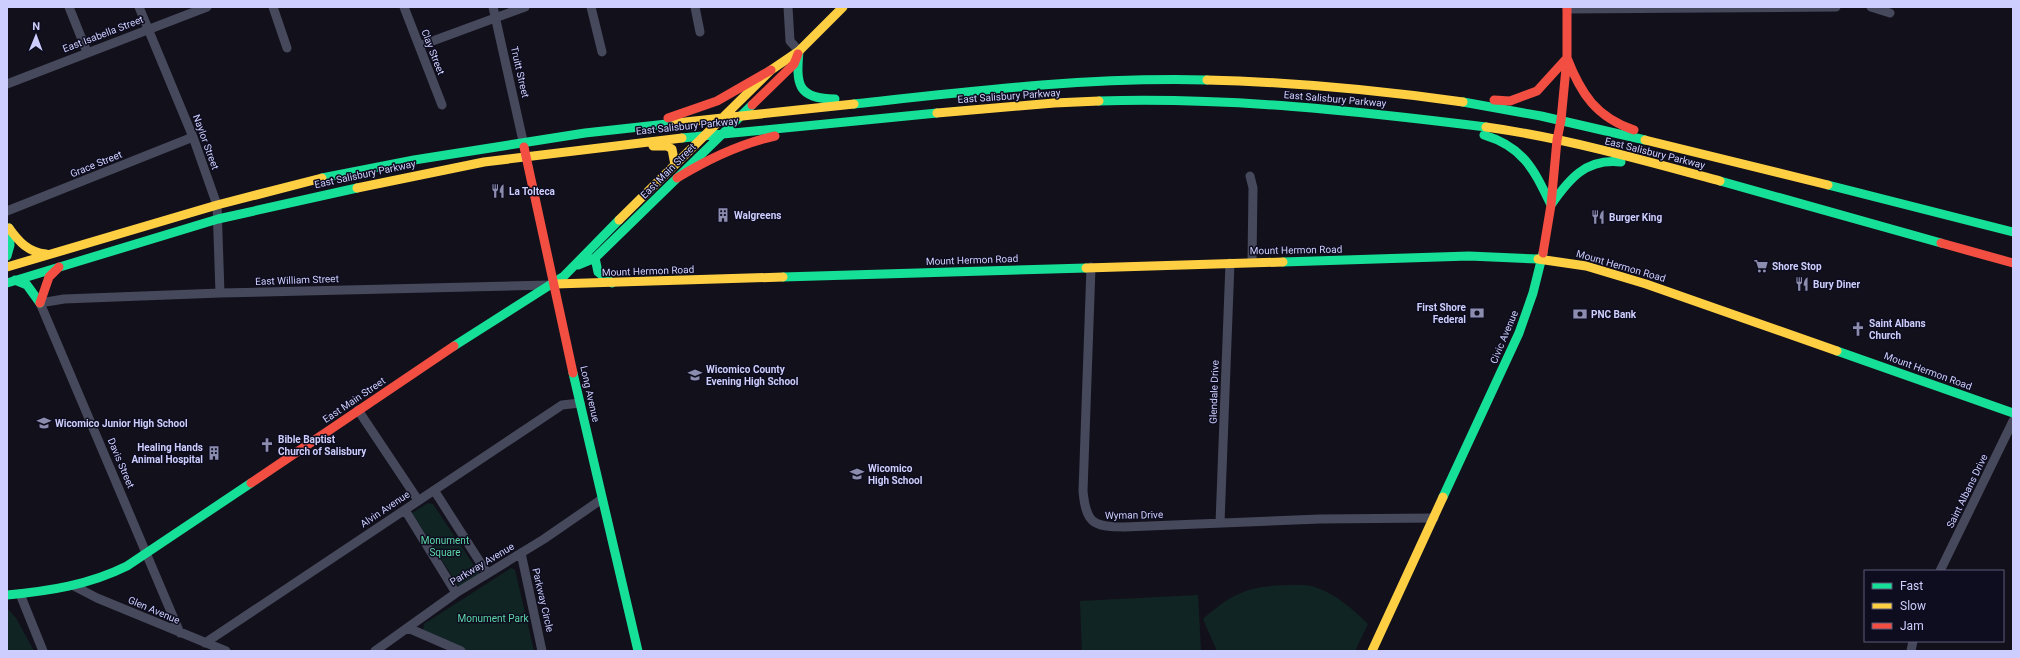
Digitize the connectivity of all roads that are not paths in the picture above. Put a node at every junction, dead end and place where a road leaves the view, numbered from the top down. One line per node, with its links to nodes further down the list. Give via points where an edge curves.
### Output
1 (69, 7): 22 (street)
2 (139, 7): 17 (street, Naylor Street)
3 (207, 7): 17 (street, East Isabella Street)
4 (273, 7): 20 (street)
5 (404, 7): 19 (street, Clay Street)
6 (494, 7): 16 (street, Truitt Street)
7 (525, 7): 16 (street)
8 (591, 7): 23 (street)
9 (695, 7): 18 (street)
10 (788, 7): 21 (street, via 790,41)
11 (843, 7): 21 (main road, East Main Street)
12 (1836, 7): 14 (street)
13 (1871, 7): 15 (street)
14 (1567, 8): 24 (main road, Civic Avenue)
15 (1890, 13)
16 (496, 16): 19 (street); 40 (street, Truitt Street)
17 (148, 29): 22 (street, East Isabella Street); 38 (street, Naylor Street)
18 (700, 32)
19 (419, 46): 29 (street, Clay Street)
20 (287, 48)
21 (799, 51): 25 (main road, East Main Street); 28 (main road, via 798,82 801,89 815,99 856,97); 31 (main road, East Main Street, via 794,64)
22 (87, 52): 26 (street, East Isabella Street)
23 (602, 52)
24 (1568, 58): 27 (main road, via 1537,91 1510,101 1453,94); 33 (main road, Civic Avenue); 44 (main road, via 1578,86 1587,100 1622,126 1691,144)
25 (771, 70): 32 (main road, East Main Street); 34 (main road, via 717,101)
26 (7, 84)
27 (1426, 97): 28 (main road, East Salisbury Parkway, via 1265,82 1133,80 1037,84); 33 (main road, East Salisbury Parkway)
28 (897, 100): 31 (main road, East Salisbury Parkway)
29 (442, 105)
30 (1375, 113): 35 (main road, East Salisbury Parkway, via 1229,102 1139,100 1054,103); 39 (main road, East Salisbury Parkway); 49 (main road, via 1400,123 1499,138 1532,166)
31 (737, 117): 32 (main road, East Salisbury Parkway); 36 (main road, East Main Street)
32 (722, 119): 34 (main road, East Salisbury Parkway); 37 (main road, East Main Street)
33 (1561, 120): 39 (main road, Civic Avenue); 44 (main road, East Salisbury Parkway)
34 (646, 126): 40 (main road, East Salisbury Parkway)
35 (814, 126): 36 (main road, East Salisbury Parkway); 46 (main road, via 750,141 713,156)
36 (722, 133): 37 (main road, East Salisbury Parkway); 46 (main road, East Main Street)
37 (704, 135): 41 (main road, East Salisbury Parkway); 43 (main road, East Main Street)
38 (193, 137): 48 (street, Naylor Street); 50 (street, Grace Street)
39 (1557, 140): 47 (main road, East Salisbury Parkway); 49 (main road, Civic Avenue)
40 (523, 141): 42 (main road, Long Avenue); 48 (main road, East Salisbury Parkway, via 370,168)
41 (619, 144): 42 (main road, East Salisbury Parkway); 43 (main road, via 641,148 670,147 674,152)
42 (526, 156): 51 (main road, East Salisbury Parkway, via 405,177); 67 (main road, Long Avenue)
43 (675, 165): 61 (main road, East Main Street, via 586,252)
44 (1758, 167): 53 (main road, East Salisbury Parkway)
45 (1250, 176): 58 (street, via 1253,188)
46 (677, 178): 56 (main road, East Main Street)
47 (1725, 183): 49 (main road, via 1688,179 1610,160 1580,170); 60 (main road, East Salisbury Parkway)
48 (216, 204): 51 (street, Naylor Street); 54 (main road, East Salisbury Parkway)
49 (1551, 205): 57 (main road, Civic Avenue)
50 (7, 211)
51 (218, 219): 62 (main road, East Salisbury Parkway); 68 (street, Naylor Street)
52 (8, 225): 54 (main road, via 27,249 37,254); 55 (main road, via 10,245)
53 (2013, 232)
54 (48, 254): 63 (main road, East Salisbury Parkway)
55 (7, 256)
56 (595, 258): 61 (main road, East Main Street); 66 (main road, via 598,272)
57 (1542, 258): 58 (main road, Mount Hermon Road, via 1469,256); 72 (main road, Mount Hermon Road, via 1586,266 1652,286); 78 (main road, Civic Avenue, via 1519,333)
58 (1252, 262): 59 (main road, Mount Hermon Road)
59 (1230, 263): 64 (main road, Mount Hermon Road); 79 (street, Glendale Drive)
60 (2013, 263)
61 (578, 264): 67 (main road, East Main Street)
62 (60, 266): 65 (main road, East Salisbury Parkway); 69 (main road, via 49,277)
63 (7, 267)
64 (1091, 267): 66 (main road, Mount Hermon Road); 79 (street, Wyman Drive, via 1083,491 1089,518 1100,526 1110,527)
65 (11, 282): 69 (main road, via 23,281)
66 (612, 283): 67 (main road, Mount Hermon Road)
67 (555, 284): 68 (street, East William Street); 70 (main road, Long Avenue); 71 (main road, East Main Street, via 522,301)
68 (220, 293): 69 (street, East William Street, via 64,299)
69 (40, 303): 80 (street, Davis Street)
70 (580, 403): 74 (street, Alvin Avenue, via 562,405); 75 (main road, Long Avenue)
71 (358, 410): 76 (street); 80 (main road, East Main Street)
72 (2013, 413)
73 (2013, 421): 82 (street, Saint Albans Drive)
74 (434, 490): 76 (street, Alvin Avenue); 83 (street)
75 (602, 499): 81 (street, Parkway Avenue); 96 (main road, Long Avenue)
76 (418, 500): 77 (street, Alvin Avenue)
77 (405, 510): 85 (street); 90 (street, Alvin Avenue)
78 (1434, 518): 79 (street, Wyman Drive); 97 (main road, Civic Avenue)
79 (1220, 523)
80 (147, 552): 84 (main road, East Main Street, via 114,573); 89 (street, Davis Street)
81 (521, 554): 83 (street, Parkway Avenue); 95 (street, Parkway Circle)
82 (1940, 570)
83 (487, 573): 85 (street, Parkway Avenue)
84 (74, 586): 86 (main road, East Main Street); 89 (street, Glen Avenue)
85 (456, 593): 88 (street, Parkway Avenue)
86 (20, 594): 87 (main road, East Main Street); 91 (street)
87 (7, 595)
88 (408, 628): 93 (street, Parkway Avenue); 94 (street)
89 (180, 633): 90 (street, Glen Avenue)
90 (205, 643): 92 (street, Glen Avenue)
91 (43, 651)
92 (226, 651)
93 (375, 651)
94 (461, 651)
95 (542, 651)
96 (638, 651)
97 (1372, 651)

